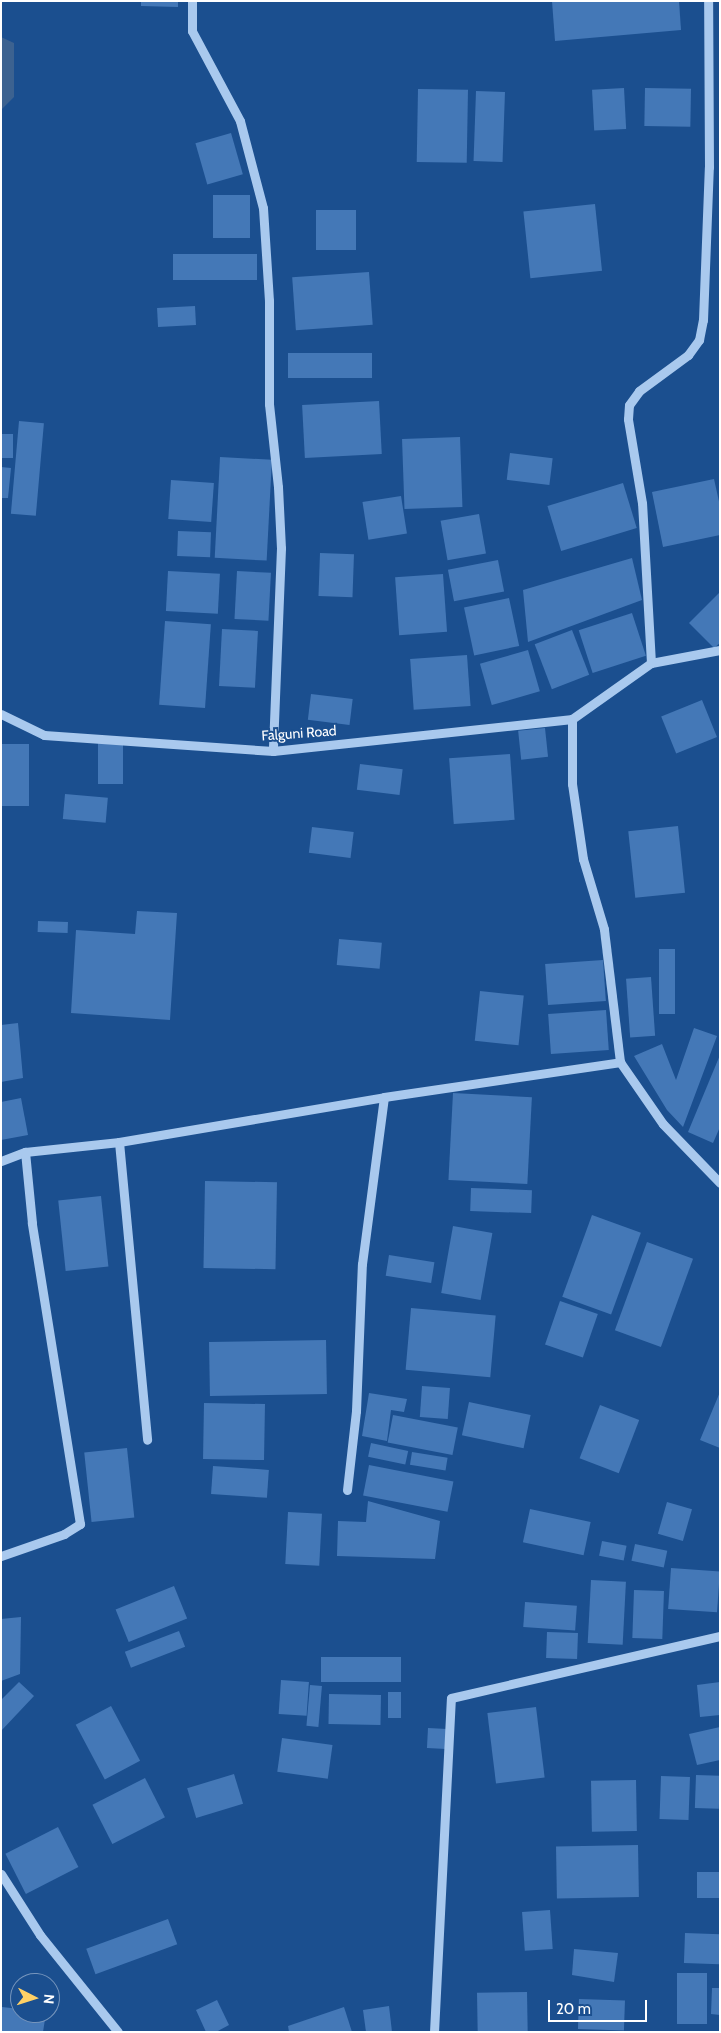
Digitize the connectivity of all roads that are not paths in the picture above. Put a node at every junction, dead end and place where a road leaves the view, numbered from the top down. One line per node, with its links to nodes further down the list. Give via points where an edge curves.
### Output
1 (192, 1): 7 (street, via 192,32 240,121 263,208 269,302 269,404 281,548)
2 (708, 1): 4 (street, via 709,167 703,320 699,340 688,355 640,391 629,405 628,419 642,503)
3 (720, 650): 4 (street)
4 (651, 662): 6 (street)
5 (1, 714): 7 (street, Falguni Road, via 44,735)
6 (572, 719): 7 (street, Falguni Road); 8 (street, via 572,784 583,859 604,929)
7 (273, 751)
8 (620, 1062): 9 (street); 13 (street, via 663,1124)
9 (384, 1097): 10 (street); 15 (street, via 362,1264 356,1411)
10 (119, 1142): 11 (street); 14 (street)
11 (25, 1152): 12 (street); 16 (street, via 32,1223 80,1524 64,1534)
12 (1, 1161)
13 (720, 1183)
14 (147, 1440)
15 (347, 1490)
16 (1, 1556)
17 (720, 1636): 20 (street, via 451,1698)
18 (1, 1874): 19 (street, via 40,1935)
19 (118, 2032)
20 (434, 2032)

